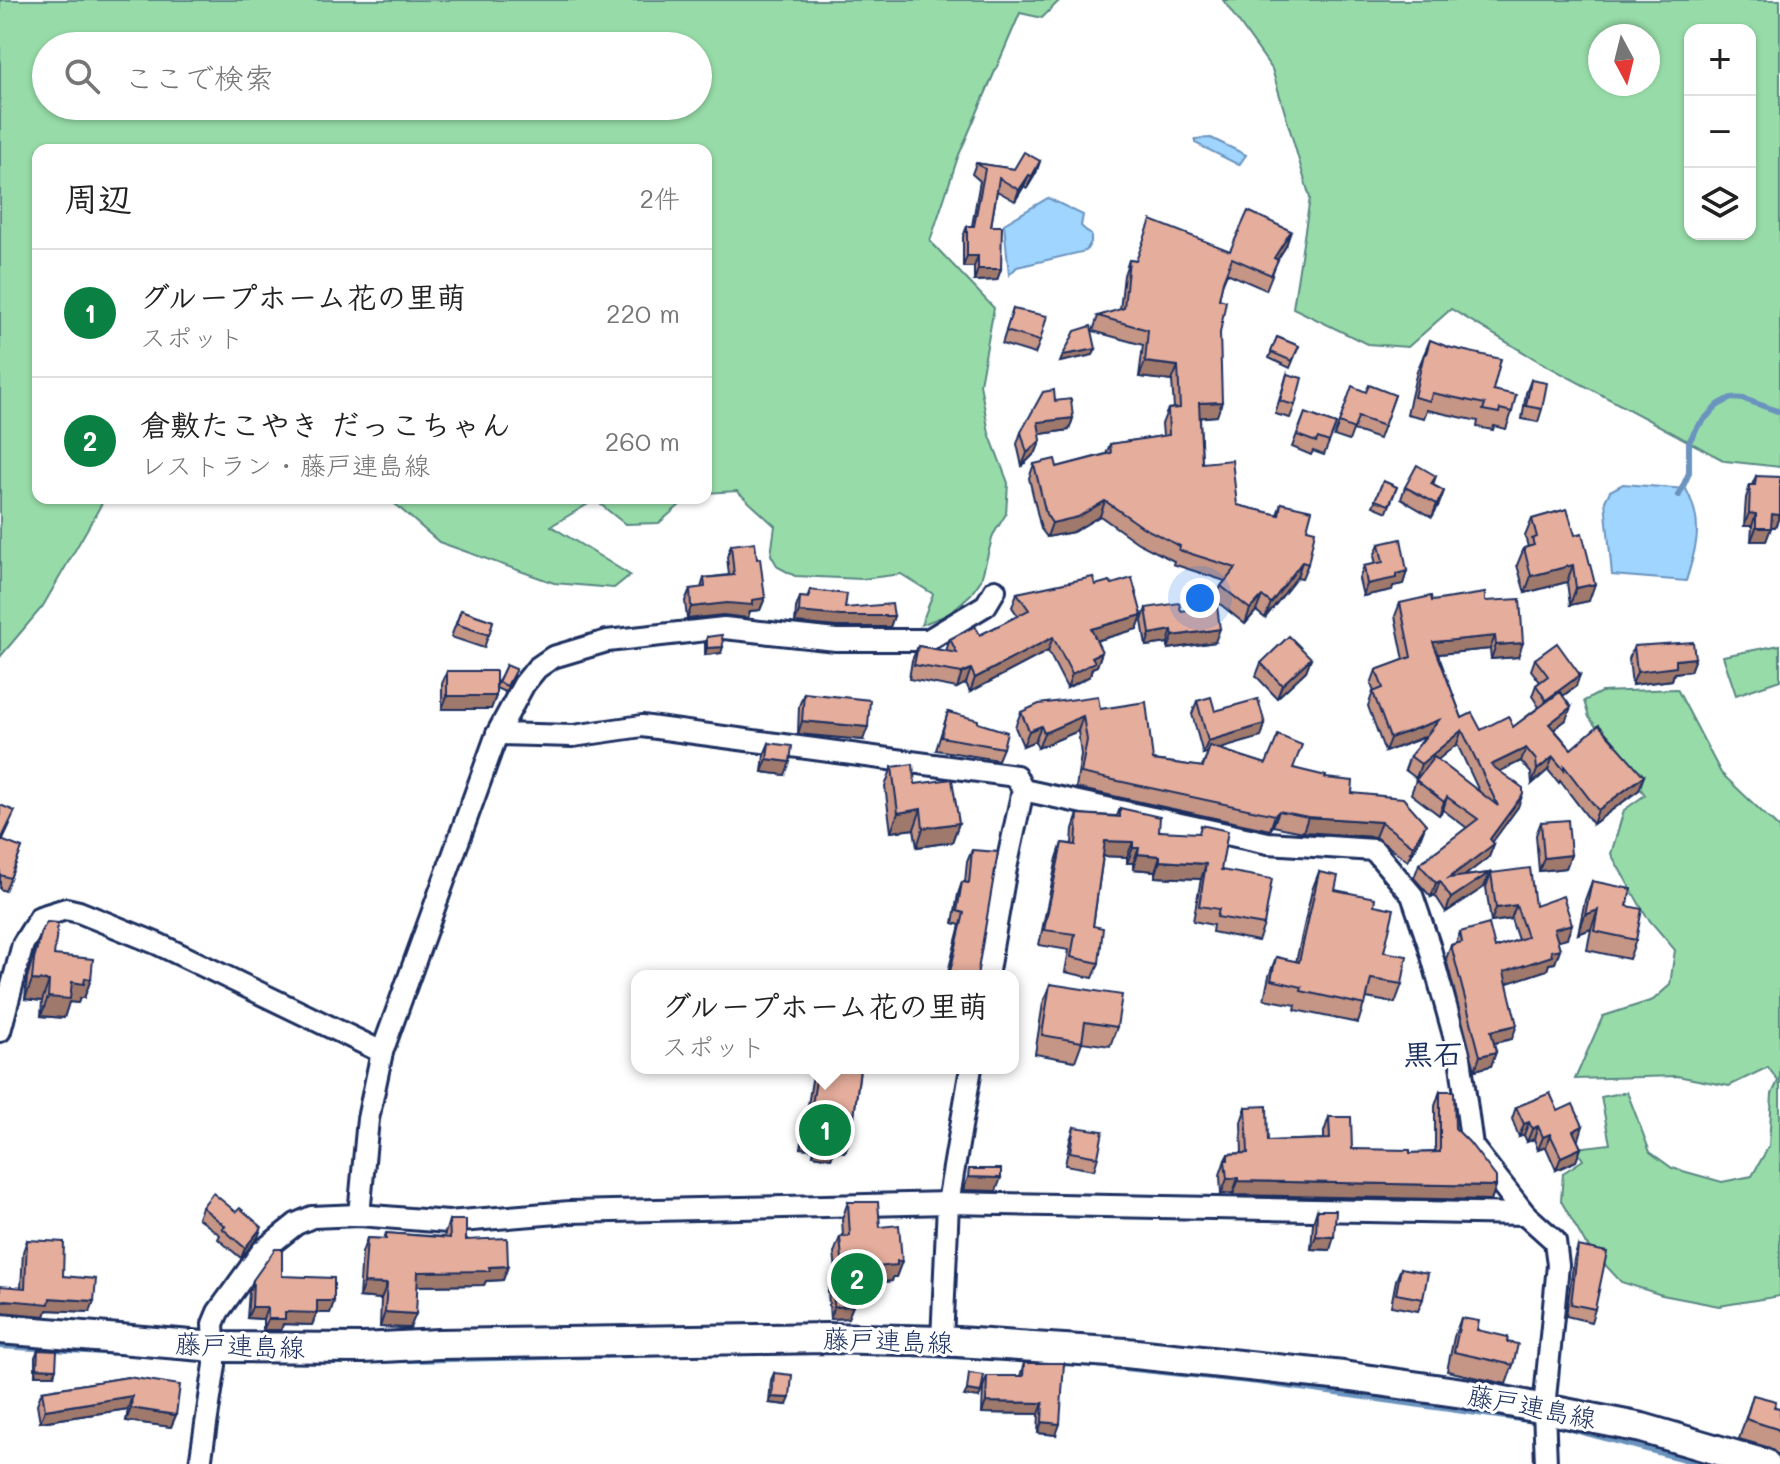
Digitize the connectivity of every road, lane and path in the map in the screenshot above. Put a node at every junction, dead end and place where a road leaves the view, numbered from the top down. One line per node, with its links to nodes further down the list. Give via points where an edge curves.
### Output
1 (995, 590): 2 (street, via 986,605 928,640 836,640 724,628 607,641 553,657 537,668)
2 (497, 734): 3 (street, via 573,736 642,726 1016,776); 6 (street)
3 (1023, 790): 4 (street); 9 (street, via 1268,843 1374,850 1412,895 1429,945 1460,1057 1472,1146)
4 (988, 970)
5 (0, 1031): 6 (street, via 23,944 40,917 66,909 158,944)
6 (382, 1052): 10 (street, via 368,1119)
7 (970, 1074): 8 (street)
8 (948, 1203): 9 (street); 10 (street, via 570,1212 448,1222); 12 (street)
9 (1525, 1214): 14 (street, via 1555,1241 1558,1265)
10 (359, 1215): 13 (street, via 312,1217 262,1251 218,1312 213,1324)
11 (0, 1329): 13 (main road, 藤戸連島線)
12 (942, 1341): 13 (main road, 藤戸連島線, via 438,1344); 14 (main road, 藤戸連島線, via 1263,1367)
13 (215, 1356): 15 (street)
14 (1544, 1408): 16 (street); 17 (main road, 藤戸連島線, via 1642,1428)
15 (200, 1464)
16 (1546, 1464)
17 (1765, 1464)

